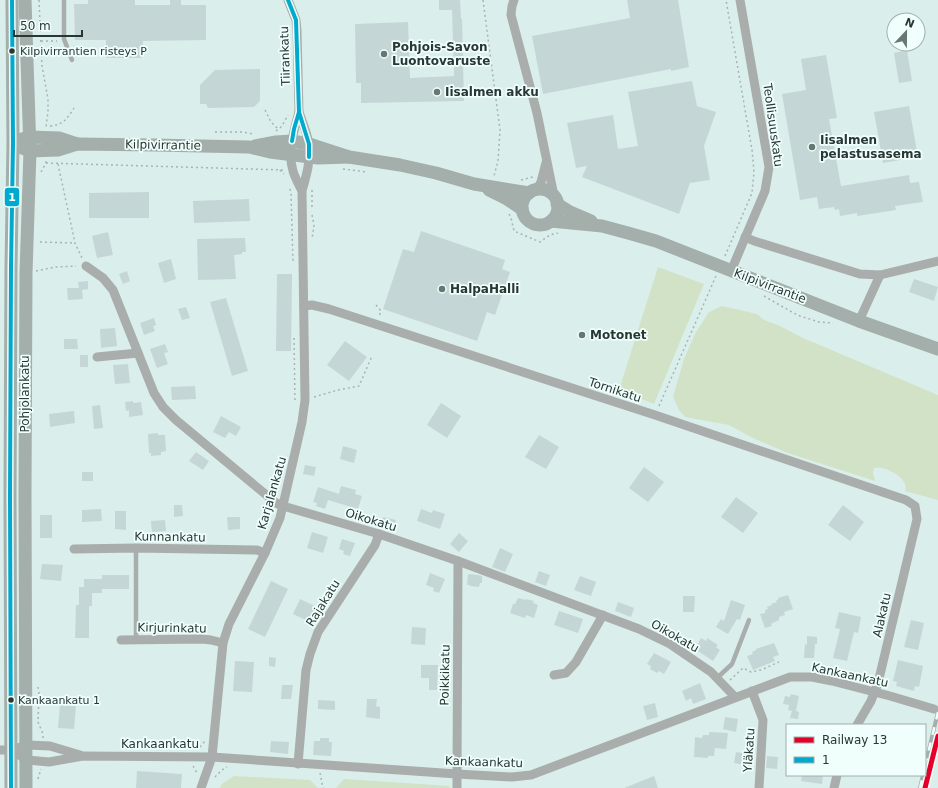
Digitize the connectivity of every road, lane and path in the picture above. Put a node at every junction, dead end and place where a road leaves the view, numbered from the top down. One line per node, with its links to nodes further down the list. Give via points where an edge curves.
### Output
1 (12, 0): 23 (main road, Pohjolankatu)
2 (25, 0): 21 (main road, Pohjolankatu)
3 (39, 0): 10 (path)
4 (64, 0): 11 (lane)
5 (288, 0): 15 (street, Tiirankatu, via 296,20)
6 (483, 0): 36 (path, via 500,130 498,161)
7 (514, 0): 27 (street, via 511,16)
8 (726, 0): 52 (path, via 754,172 752,192)
9 (740, 0): 47 (street, Teollisuuskatu, via 769,166 765,191)
10 (41, 41): 11 (path); 22 (path, via 42,66 48,99)
11 (65, 41): 12 (lane)
12 (72, 60)
13 (74, 108): 22 (path)
14 (265, 110): 17 (path)
15 (299, 112): 24 (street, Tiirankatu); 26 (street, Tiirankatu)
16 (289, 113): 17 (path)
17 (278, 129): 19 (path)
18 (215, 132): 20 (path, via 242,132)
19 (272, 134)
20 (255, 135)
21 (29, 137): 22 (main road, Kilpivirrantie); 23 (main road, Kilpivirrantie); 25 (main road, Pohjolankatu)
22 (46, 138): 24 (main road, Kilpivirrantie, via 59,138 77,144 249,147 276,142); 25 (main road, Kilpivirrantie); 28 (path, via 46,164)
23 (13, 143): 25 (main road, Kilpivirrantie); 89 (main road, Pohjolankatu)
24 (291, 148): 26 (main road, Kilpivirrantie); 39 (street, Karjalankatu, via 293,171)
25 (30, 151): 88 (main road, Pohjolankatu, via 26,273)
26 (309, 151): 38 (main road, Kilpivirrantie, via 400,165); 39 (street, Karjalankatu)
27 (547, 161): 35 (street); 41 (street)
28 (58, 164): 30 (path); 49 (path)
29 (276, 165): 30 (path)
30 (276, 169): 32 (path)
31 (340, 169): 33 (path)
32 (286, 170)
33 (369, 172)
34 (499, 176): 36 (path)
35 (542, 177): 37 (path, via 536,176); 40 (street)
36 (492, 180): 38 (main road, Kilpivirrantie); 40 (main road, Kilpivirrantie)
37 (520, 181)
38 (474, 184): 42 (main road, Kilpivirrantie)
39 (302, 191): 57 (street, Karjalankatu)
40 (533, 191): 41 (main road, via 546,190); 42 (main road, via 523,200)
41 (555, 200): 44 (main road, via 556,213); 45 (main road, Kilpivirrantie, via 570,212)
42 (522, 209): 44 (main road, via 526,218 533,223 542,224)
43 (507, 212): 46 (path, via 512,218 514,231 540,242 550,235)
44 (550, 221): 45 (main road, Kilpivirrantie)
45 (602, 226): 52 (main road, Kilpivirrantie, via 656,242)
46 (562, 233)
47 (745, 237): 52 (street, Teollisuuskatu); 54 (street, via 860,274)
48 (40, 242): 49 (path)
49 (75, 243): 51 (path)
50 (938, 261): 54 (street)
51 (86, 266): 53 (path); 62 (street, Oikokatu, via 103,278 113,290)
52 (726, 269): 58 (main road, Kilpivirrantie); 66 (path)
53 (34, 271)
54 (880, 275): 58 (street)
55 (761, 294): 59 (path, via 797,315 819,322)
56 (376, 305): 60 (path, via 381,311)
57 (304, 306): 60 (street, Tornikatu, via 329,309); 65 (street, Karjalankatu)
58 (859, 321): 61 (main road, Kilpivirrantie)
59 (836, 323)
60 (377, 324): 66 (street, Tornikatu)
61 (938, 349)
62 (138, 353): 64 (street); 67 (street, Oikokatu, via 154,393 176,420 276,503)
63 (372, 356): 65 (path, via 359,386)
64 (97, 357)
65 (305, 400): 67 (street, Karjalankatu)
66 (655, 415): 68 (street, Tornikatu, via 906,500)
67 (283, 506): 69 (street, Oikokatu); 72 (street, Karjalankatu)
68 (915, 506): 84 (street, Alakatu, via 917,519)
69 (379, 534): 73 (street, Oikokatu); 93 (street, Rajakatu, via 375,545 318,632 310,654 306,670)
70 (136, 548): 71 (street, Kunnankatu); 72 (street, Kunnankatu, via 257,550); 77 (lane)
71 (74, 549)
72 (265, 554): 78 (street, Karjalankatu, via 229,624)
73 (458, 562): 74 (street, Oikokatu); 95 (street, Poikkikatu)
74 (603, 615): 80 (street, via 576,662 566,673); 81 (street, Oikokatu, via 639,628 670,644)
75 (750, 620): 81 (lane, via 732,664)
76 (121, 640): 77 (street, Kirjurinkatu)
77 (136, 640): 78 (street, Kirjurinkatu, via 202,639)
78 (223, 643): 91 (street, Karjalankatu)
79 (779, 662): 82 (path, via 751,672 743,668)
80 (554, 675)
81 (717, 678): 82 (street, Oikokatu)
82 (724, 685): 85 (street, Oikokatu)
83 (752, 691): 84 (street, Kankaankatu, via 790,677 812,677); 85 (street, Kankaankatu); 102 (street, Yläkatu, via 763,720)
84 (875, 692): 86 (street, Kankaankatu); 87 (street, Alakatu)
85 (735, 697): 95 (street, Kankaankatu, via 531,776)
86 (934, 709)
87 (857, 724)
88 (27, 745): 89 (street, Kankaankatu); 90 (street, Kankaankatu, via 50,746); 92 (main road, Pohjolankatu)
89 (6, 750): 92 (street, Kankaankatu); 97 (main road, Pohjolankatu)
90 (83, 756): 91 (street, Kankaankatu); 92 (street, Kankaankatu, via 49,762)
91 (212, 757): 93 (street, Kankaankatu); 99 (street, Karjalankatu)
92 (27, 760): 98 (main road, Pohjolankatu)
93 (298, 764): 94 (street, Kankaankatu)
94 (319, 765): 95 (street, Kankaankatu); 100 (path)
95 (456, 774): 101 (street, Poikkikatu)
96 (838, 776): 103 (street)
97 (11, 788)
98 (26, 788)
99 (201, 788)
100 (324, 788)
101 (458, 788)
102 (758, 788)
103 (834, 788)

